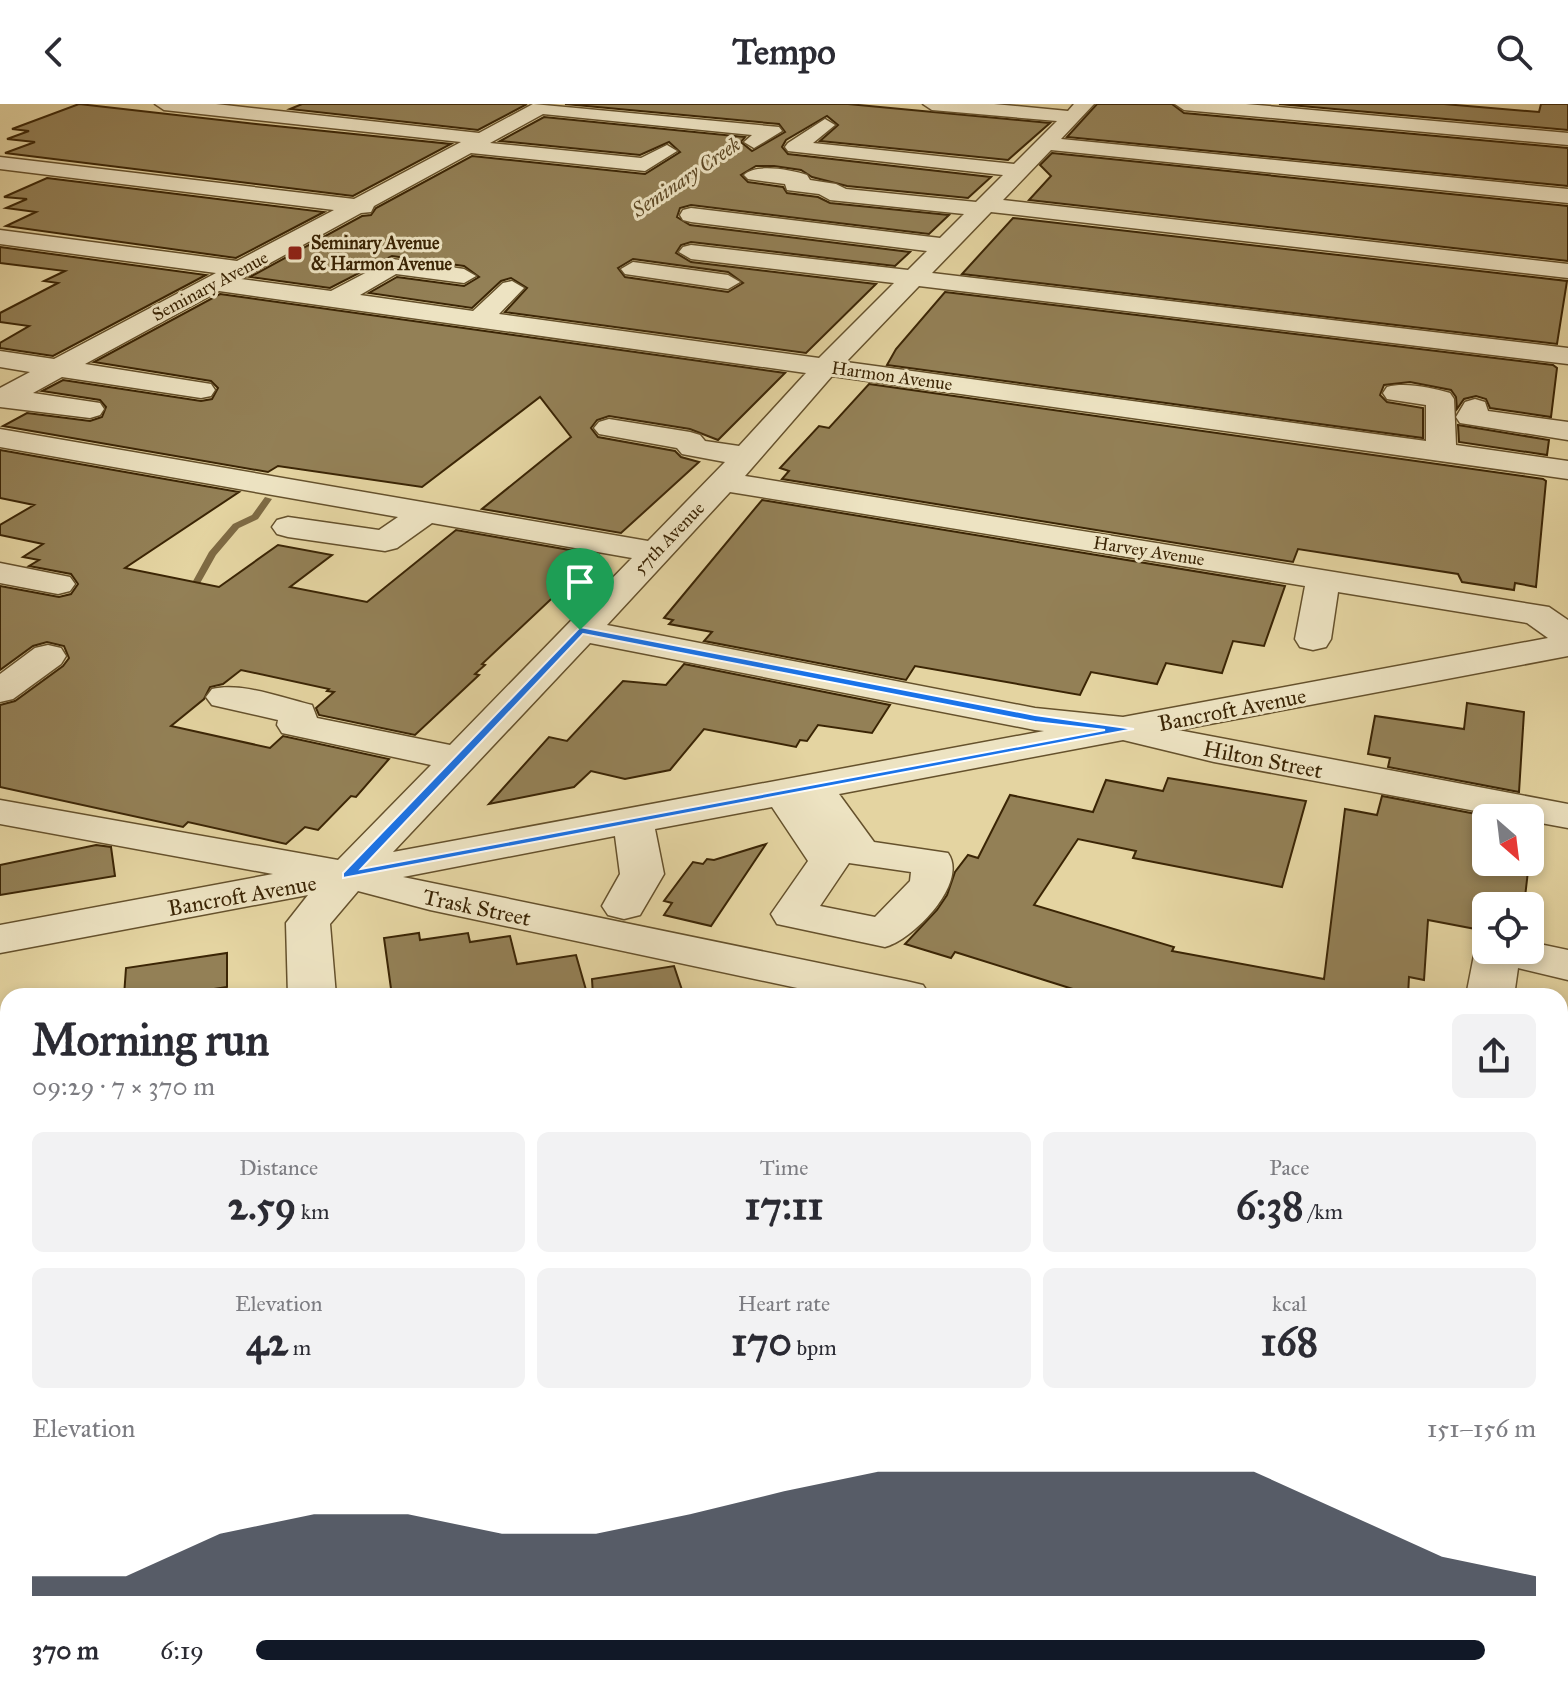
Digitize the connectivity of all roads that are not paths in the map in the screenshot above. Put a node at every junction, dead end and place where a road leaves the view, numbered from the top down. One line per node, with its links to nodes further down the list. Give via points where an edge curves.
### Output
1 (164, 104): 6 (street)
2 (932, 104): 5 (street)
3 (1184, 104): 10 (street)
4 (544, 106): 8 (street, Seminary Avenue); 11 (street, via 779,127)
5 (1079, 111): 13 (street, 57th Avenue)
6 (266, 115): 7 (street, via 248,123); 12 (street)
7 (228, 122)
8 (515, 122): 12 (street, Seminary Avenue); 14 (street, via 701,140)
9 (825, 125): 20 (street, via 795,147)
10 (1568, 139)
11 (754, 142)
12 (476, 143): 15 (street, via 645,165); 18 (street, Seminary Avenue)
13 (1047, 144): 20 (street, 57th Avenue); 23 (street)
14 (692, 145)
15 (667, 151)
16 (0, 163): 24 (street)
17 (588, 164): 22 (street)
18 (432, 166): 19 (street); 24 (street, Seminary Avenue)
19 (475, 170)
20 (1020, 171): 25 (street, 57th Avenue)
21 (755, 175): 25 (street, via 800,179 795,185 836,190 830,194)
22 (561, 179)
23 (1568, 196)
24 (357, 206): 26 (street); 33 (street, Seminary Avenue)
25 (984, 207): 31 (street, 57th Avenue); 35 (street)
26 (393, 208)
27 (1568, 208): 28 (street, via 1508,202)
28 (1505, 210)
29 (691, 215): 31 (street)
30 (0, 237): 33 (street)
31 (944, 246): 37 (street, 57th Avenue)
32 (691, 252): 37 (street)
33 (241, 269): 38 (street, Seminary Avenue)
34 (633, 269): 39 (street)
35 (1568, 271)
36 (464, 276): 41 (street, via 392,266)
37 (914, 277): 44 (street); 47 (street, 57th Avenue, via 873,300)
38 (216, 283): 41 (street, Harmon Avenue); 48 (street, Seminary Avenue)
39 (753, 285)
40 (512, 288): 42 (street)
41 (336, 299): 42 (street, Harmon Avenue)
42 (479, 319): 43 (street, Harmon Avenue)
43 (675, 346): 46 (street); 47 (street, Harmon Avenue)
44 (1568, 356)
45 (0, 359): 48 (street)
46 (652, 366)
47 (827, 366): 57 (street, Harmon Avenue); 58 (street, 57th Avenue)
48 (58, 368): 49 (street); 51 (street, Seminary Avenue)
49 (201, 390)
50 (1397, 393): 57 (street, via 1440,399)
51 (2, 398): 53 (street)
52 (1475, 408): 55 (street, via 1470,417)
53 (90, 409)
54 (609, 428): 58 (street)
55 (1568, 431)
56 (0, 438): 61 (street)
57 (1441, 452): 59 (street, Harmon Avenue)
58 (746, 456): 60 (street, 57th Avenue)
59 (1568, 470)
60 (723, 482): 63 (street, 57th Avenue); 65 (street, Harvey Avenue)
61 (426, 512): 62 (street, via 385,541); 63 (street)
62 (288, 527)
63 (655, 552): 67 (street, 57th Avenue)
64 (0, 573): 66 (street)
65 (1323, 579): 68 (street, Harvey Avenue, via 1537,614); 69 (street)
66 (58, 584)
67 (580, 630): 74 (street, Hilton Street, via 1035,719); 75 (street, 57th Avenue)
68 (1568, 636)
69 (1313, 639)
70 (1568, 645): 74 (street, Bancroft Avenue)
71 (48, 656): 72 (street)
72 (0, 691)
73 (225, 697): 75 (street, via 299,713 296,725)
74 (1128, 729): 77 (street, Hilton Street); 78 (street, Bancroft Avenue)
75 (459, 759): 79 (street, 57th Avenue)
76 (0, 812): 79 (street, Trask Street)
77 (1568, 816)
78 (633, 821): 79 (street, Bancroft Avenue); 80 (street, via 642,874)
79 (348, 875): 81 (street, Bancroft Avenue); 85 (street, Trask Street); 86 (street, 57th Avenue, via 308,923)
80 (624, 906)
81 (0, 939)
82 (1544, 960): 84 (street)
83 (1496, 964): 88 (street)
84 (1568, 965)
85 (747, 979): 87 (street, Trask Street)
86 (312, 988)
87 (831, 988)
88 (1492, 988)

